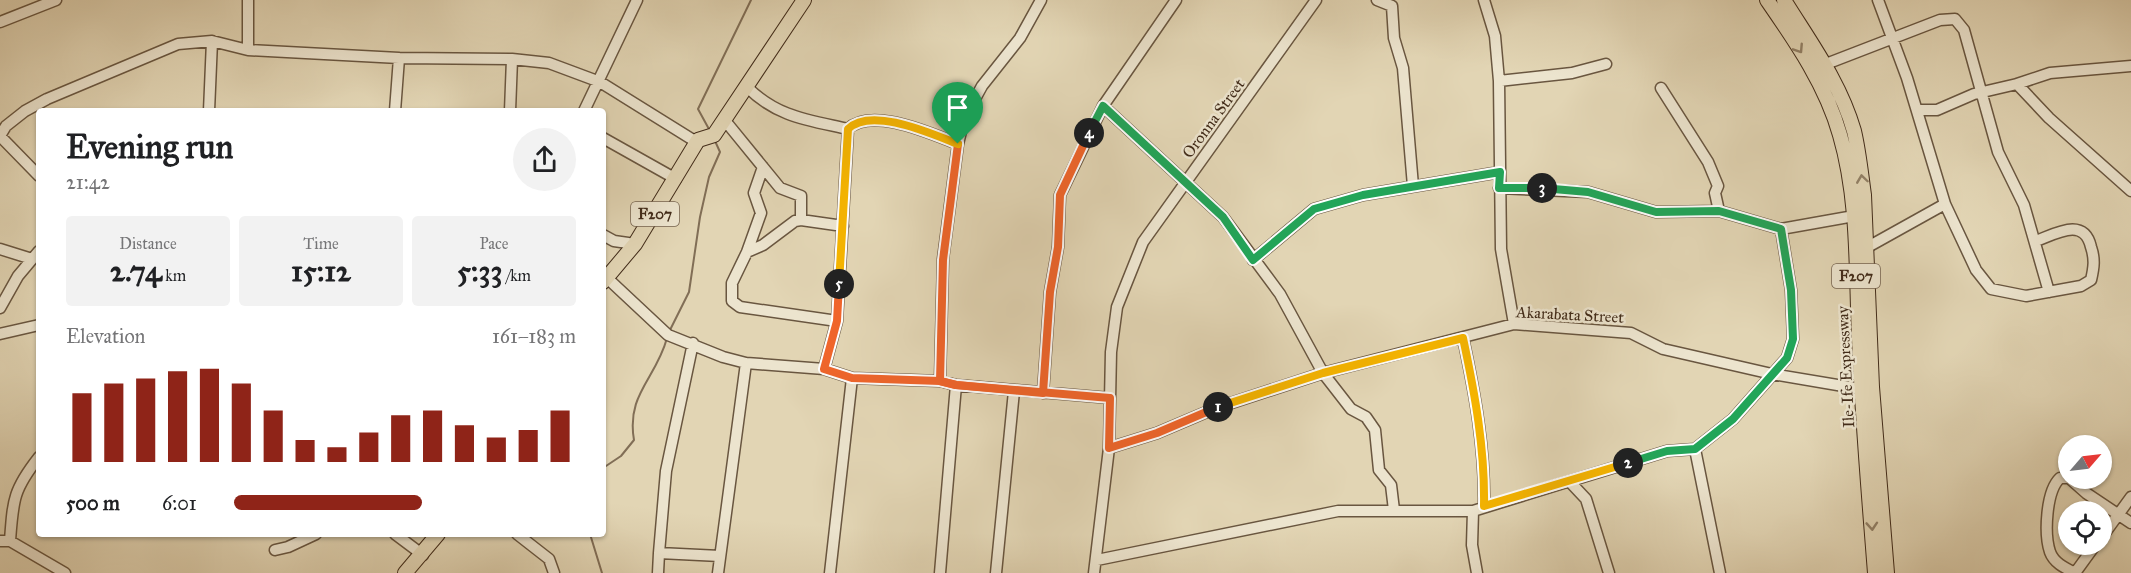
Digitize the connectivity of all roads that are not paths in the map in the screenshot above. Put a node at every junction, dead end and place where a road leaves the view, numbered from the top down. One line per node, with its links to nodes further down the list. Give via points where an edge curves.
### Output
1 (56, 0): 13 (street)
2 (248, 0): 16 (street)
3 (637, 0): 23 (street)
4 (804, 0): 25 (main road)
5 (1041, 0): 39 (street, via 1020,38 982,86 964,119)
6 (1176, 0): 28 (street)
7 (1316, 0): 44 (street, Oronna Street)
8 (1377, 0): 45 (street, via 1392,6 1394,38 1403,68)
9 (1484, 0): 22 (street, via 1495,36)
10 (1767, 0): 50 (main road, Ile-Ife Expressway / F207, one-way to 50, via 1810,66 1830,106 1847,167)
11 (1784, 0): 20 (main road, Ile-Ife Expressway / F207)
12 (1878, 0): 14 (street)
13 (0, 22)
14 (1893, 39): 20 (street); 27 (street, via 1940,20 1955,19 1964,30); 33 (street)
15 (212, 41): 16 (street); 29 (street); 36 (street, via 178,44 47,99 25,111)
16 (248, 50): 17 (street)
17 (399, 58): 18 (street); 30 (street)
18 (512, 59): 23 (street, via 549,63); 31 (street)
19 (1605, 64): 22 (street, via 1572,73)
20 (1826, 64): 57 (main road, Ile-Ife Expressway / F207, one-way to 20, via 1864,195 1854,131)
21 (2131, 66): 24 (street, via 2050,74)
22 (1499, 81): 41 (street)
23 (600, 82): 32 (street); 38 (street)
24 (2017, 84): 27 (street); 47 (street)
25 (747, 87): 34 (main road); 35 (street, via 787,115)
26 (1661, 88): 49 (street, via 1708,162 1718,186 1715,193)
27 (1982, 91): 33 (street, via 1937,110); 55 (street, via 1998,152 2024,205)
28 (1103, 106): 44 (street); 81 (street, via 1060,195)
29 (209, 108)
30 (395, 108)
31 (510, 108)
32 (586, 108)
33 (1918, 110): 48 (street)
34 (718, 129): 38 (main road); 40 (street, via 727,123)
35 (848, 129): 39 (street, via 862,120 902,124); 52 (street)
36 (0, 136): 42 (street)
37 (606, 140): 43 (street)
38 (698, 141): 43 (main road, F207)
39 (958, 144): 77 (street, via 943,260)
40 (763, 167): 51 (street, via 780,188 801,196); 59 (street, via 754,193 761,213)
41 (1500, 172): 45 (street); 46 (street)
42 (36, 173)
43 (676, 179): 56 (main road, F207)
44 (1186, 181): 61 (street, via 1223,217); 82 (street, Oronna Street, via 1143,242 1117,307)
45 (1413, 186): 61 (street, via 1314,209)
46 (1499, 188): 49 (street, via 1588,192 1656,212); 67 (street, via 1501,249)
47 (2131, 191)
48 (1945, 204): 57 (street); 64 (street, via 1976,270 1991,289 2026,296)
49 (1719, 211): 53 (street)
50 (1854, 216): 53 (street); 79 (main road, Ile-Ife Expressway / F207)
51 (801, 220): 52 (street); 59 (street)
52 (843, 226): 66 (street)
53 (1781, 229): 75 (street, via 1791,290 1793,339 1787,358)
54 (606, 237): 56 (street)
55 (2036, 241): 64 (street); 64 (street, via 2073,229 2083,230 2088,234 2095,261 2091,280 2081,286)
56 (634, 244): 62 (main road, F207)
57 (1866, 248): 120 (main road, Ile-Ife Expressway / F207)
58 (0, 249): 60 (street)
59 (747, 252): 66 (street, via 732,283 732,301 740,308)
60 (36, 255): 65 (street, via 18,276)
61 (1253, 260): 74 (street, via 1280,294)
62 (606, 278)
63 (606, 282): 71 (street, via 668,335)
64 (2049, 292)
65 (0, 308)
66 (837, 321): 73 (street)
67 (1514, 324): 70 (street, Akarabata Street); 75 (street, Akarabata Street, via 1631,333 1663,349)
68 (36, 326): 69 (street)
69 (0, 334)
70 (1463, 338): 74 (street, Akarabata Street); 90 (street, via 1481,438)
71 (693, 343): 72 (street); 102 (street, via 666,471)
72 (746, 363): 73 (street); 105 (street)
73 (824, 369): 76 (street)
74 (1323, 373): 83 (street, Akarabata Street); 91 (street, via 1351,409 1366,417 1375,430 1378,470 1390,485)
75 (1772, 374): 79 (street, Akarabata Street); 84 (street, via 1733,419)
76 (852, 378): 77 (street); 112 (street)
77 (940, 381): 78 (street)
78 (956, 385): 80 (street); 113 (street)
79 (1861, 389): 119 (main road, Ile-Ife Expressway / F207, one-way to 119)
80 (1014, 391): 81 (street); 114 (street)
81 (1043, 393): 82 (street)
82 (1110, 398): 83 (street, Oronna Street)
83 (1109, 448): 106 (street, Oronna Street)
84 (1695, 449): 87 (street, via 1667,451); 118 (street)
85 (36, 461): 100 (street, via 13,498)
86 (2058, 480): 121 (street, via 2049,495 2050,552 2058,564)
87 (1570, 482): 90 (street); 117 (street, via 1586,499)
88 (2081, 489): 93 (street)
89 (2131, 497): 93 (street)
90 (1484, 506): 92 (street)
91 (1394, 510): 92 (street); 106 (street, via 1338,511)
92 (1473, 511): 116 (street, via 1472,545)
93 (2118, 514): 94 (street); 95 (street)
94 (2112, 523)
95 (2131, 523)
96 (310, 537): 101 (street)
97 (399, 537): 103 (street)
98 (436, 537): 103 (main road)
99 (521, 537): 109 (street, via 549,559)
100 (5, 541): 107 (street)
101 (275, 550)
102 (659, 553): 105 (street); 110 (street)
103 (423, 555): 108 (main road)
104 (2088, 555): 121 (street)
105 (720, 556): 111 (street)
106 (1097, 560): 115 (street, Oronna Street)
107 (65, 573)
108 (405, 573)
109 (554, 573)
110 (658, 573)
111 (718, 573)
112 (830, 573)
113 (940, 573)
114 (996, 573)
115 (1094, 573)
116 (1477, 573)
117 (1609, 573)
118 (1720, 573)
119 (1875, 573)
120 (1887, 573)
121 (2075, 573)

